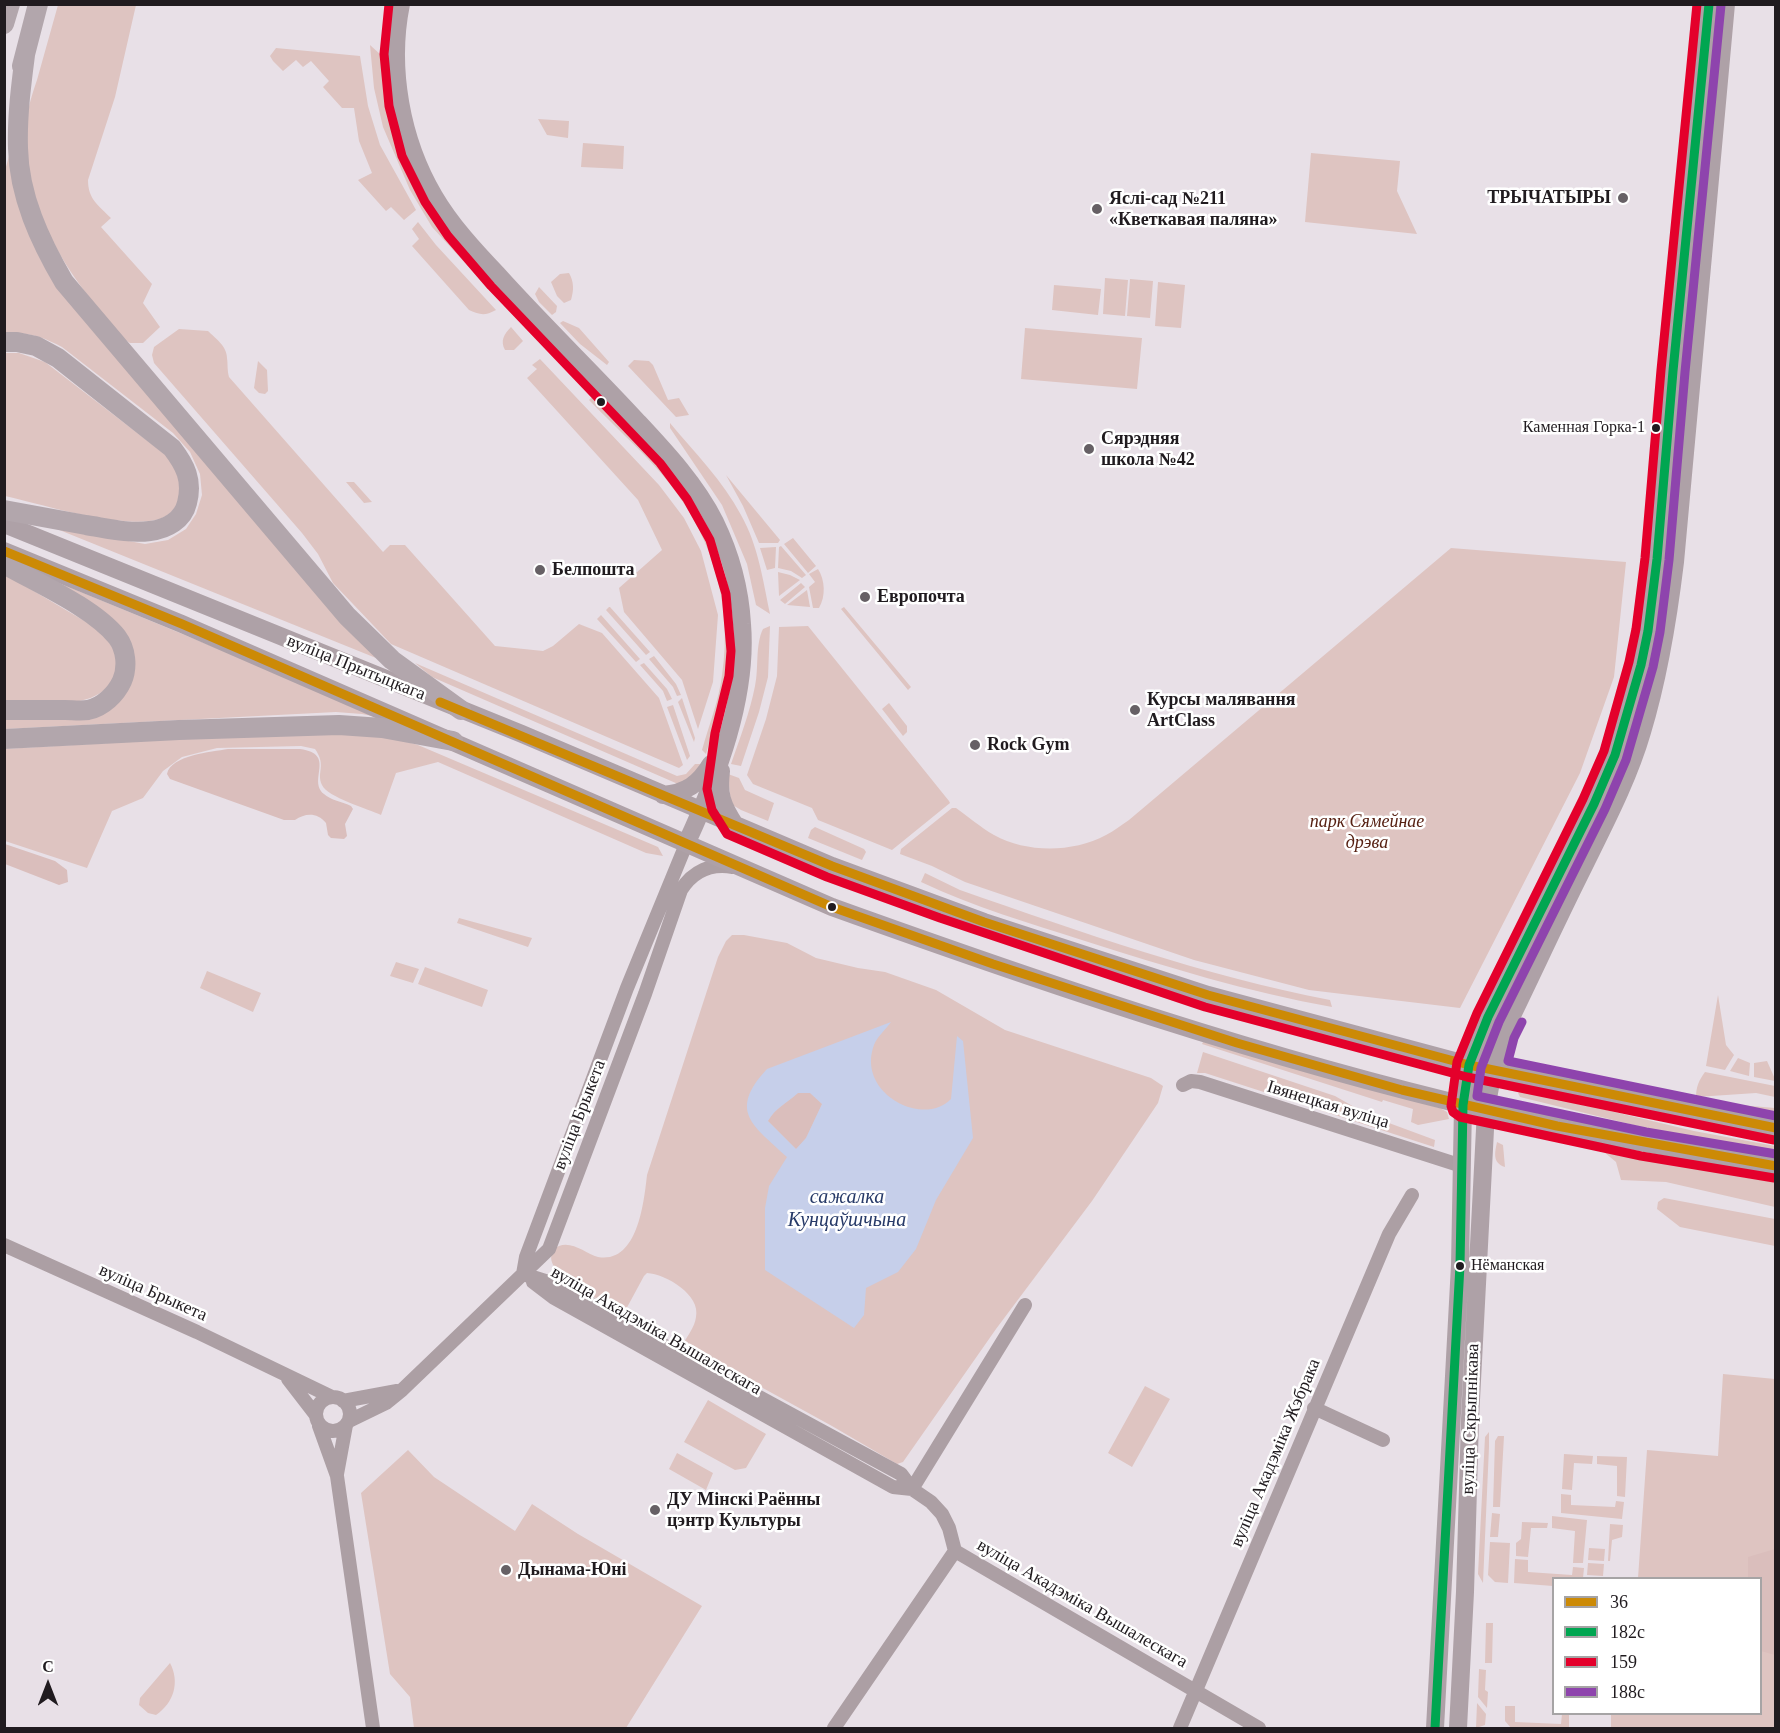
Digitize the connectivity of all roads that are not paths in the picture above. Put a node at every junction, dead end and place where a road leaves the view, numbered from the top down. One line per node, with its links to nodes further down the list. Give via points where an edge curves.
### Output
1 (10, 4): 6 (highway)
2 (38, 4): 7 (highway)
3 (401, 4): 16 (main road, via 396,36 400,104 414,151 434,195 482,257 677,466 722,538 735,577 742,624 742,671)
4 (1709, 4): 26 (main road, вуліца Скрыпнікава, via 1657,559 1641,665 1615,755 1594,804 1488,1017)
5 (1726, 4): 27 (main road, вуліца Скрыпнікава, via 1675,562 1660,666 1630,766 1503,1034)
6 (4, 24)
7 (25, 55): 8 (highway); 15 (highway, via 19,108 21,176 34,225 64,282 348,616 392,660)
8 (4, 126)
9 (4, 342): 10 (highway, via 36,346 58,358 172,448 184,464 190,487 186,509 178,521 150,531 107,528)
10 (4, 510)
11 (4, 524): 15 (main road, вуліца Прытыцкага)
12 (4, 551): 18 (main road, вуліца Прытыцкага)
13 (4, 564): 14 (highway, via 105,624 118,638 125,664 118,688 110,698 89,710)
14 (4, 710)
15 (461, 710): 19 (main road, вуліца Прытыцкага)
16 (727, 736): 19 (main road, via 700,781 687,790); 20 (main road); 21 (main road, via 719,787 726,812)
17 (4, 740): 18 (highway, via 339,724)
18 (453, 741): 22 (main road, вуліца Прытыцкага)
19 (663, 795): 20 (main road, вуліца Прытыцкага)
20 (701, 812): 21 (main road, вуліца Прытыцкага); 22 (main road)
21 (735, 825): 26 (main road, вуліца Прытыцкага, via 984,922 1208,995)
22 (687, 842): 23 (main road, вуліца Прытыцкага); 24 (street, вуліца Брыкета)
23 (743, 868): 25 (street, вуліца Брыкета, via 711,867 687,881); 29 (main road, вуліца Прытыцкага, via 832,907 1154,1017)
24 (627, 988): 25 (street); 32 (street, вуліца Брыкета)
25 (645, 994): 33 (street, вуліца Брыкета)
26 (1469, 1065): 27 (main road, вуліца Прытыцкага); 29 (main road, вуліца Скрыпнікава)
27 (1493, 1070): 30 (main road, вуліца Скрыпнікава); 31 (main road, вуліца Прытыцкага)
28 (1183, 1085): 34 (street, Івянецкая вуліца, via 1200,1082)
29 (1464, 1104): 30 (main road, вуліца Прытыцкага); 34 (main road, вуліца Скрыпнікава)
30 (1486, 1110): 35 (main road, вуліца Прытыцкага, via 1644,1144); 56 (main road, вуліца Скрыпнікава)
31 (1776, 1128)
32 (569, 1143): 33 (street); 38 (street, вуліца Брыкета)
33 (586, 1150): 38 (street, вуліца Брыкета, via 549,1249)
34 (1462, 1166): 55 (main road, вуліца Скрыпнікава)
35 (1776, 1166)
36 (1412, 1195): 43 (street, вуліца Акадэміка Жэбрака, via 1389,1234)
37 (4, 1245): 40 (street, вуліца Брыкета)
38 (523, 1274): 41 (street, вуліца Брыкета); 48 (street, вуліца Акадэміка Вышалескага, via 558,1286 902,1474)
39 (1025, 1305): 48 (street)
40 (285, 1375): 42 (street, вуліца Брыкета); 44 (street, вуліца Брыкета)
41 (402, 1390): 42 (street); 45 (street, вуліца Брыкета)
42 (338, 1399): 44 (street, via 320,1402); 45 (street, via 349,1410)
43 (1314, 1408): 46 (street); 50 (street, вуліца Акадэміка Жэбрака)
44 (317, 1420): 45 (street, via 324,1430 336,1432); 47 (street, вуліца Брыкета)
45 (347, 1423): 47 (street, вуліца Брыкета)
46 (1383, 1440)
47 (337, 1476): 51 (street, вуліца Брыкета)
48 (912, 1489): 49 (street, вуліца Акадэміка Вышалескага, via 942,1514)
49 (955, 1551): 50 (street, вуліца Акадэміка Вышалескага); 52 (street)
50 (1195, 1691): 53 (street, вуліца Акадэміка Жэбрака); 54 (street, вуліца Акадэміка Вышалескага)
51 (373, 1728)
52 (834, 1728)
53 (1180, 1728)
54 (1259, 1728)
55 (1435, 1728)
56 (1458, 1728)

